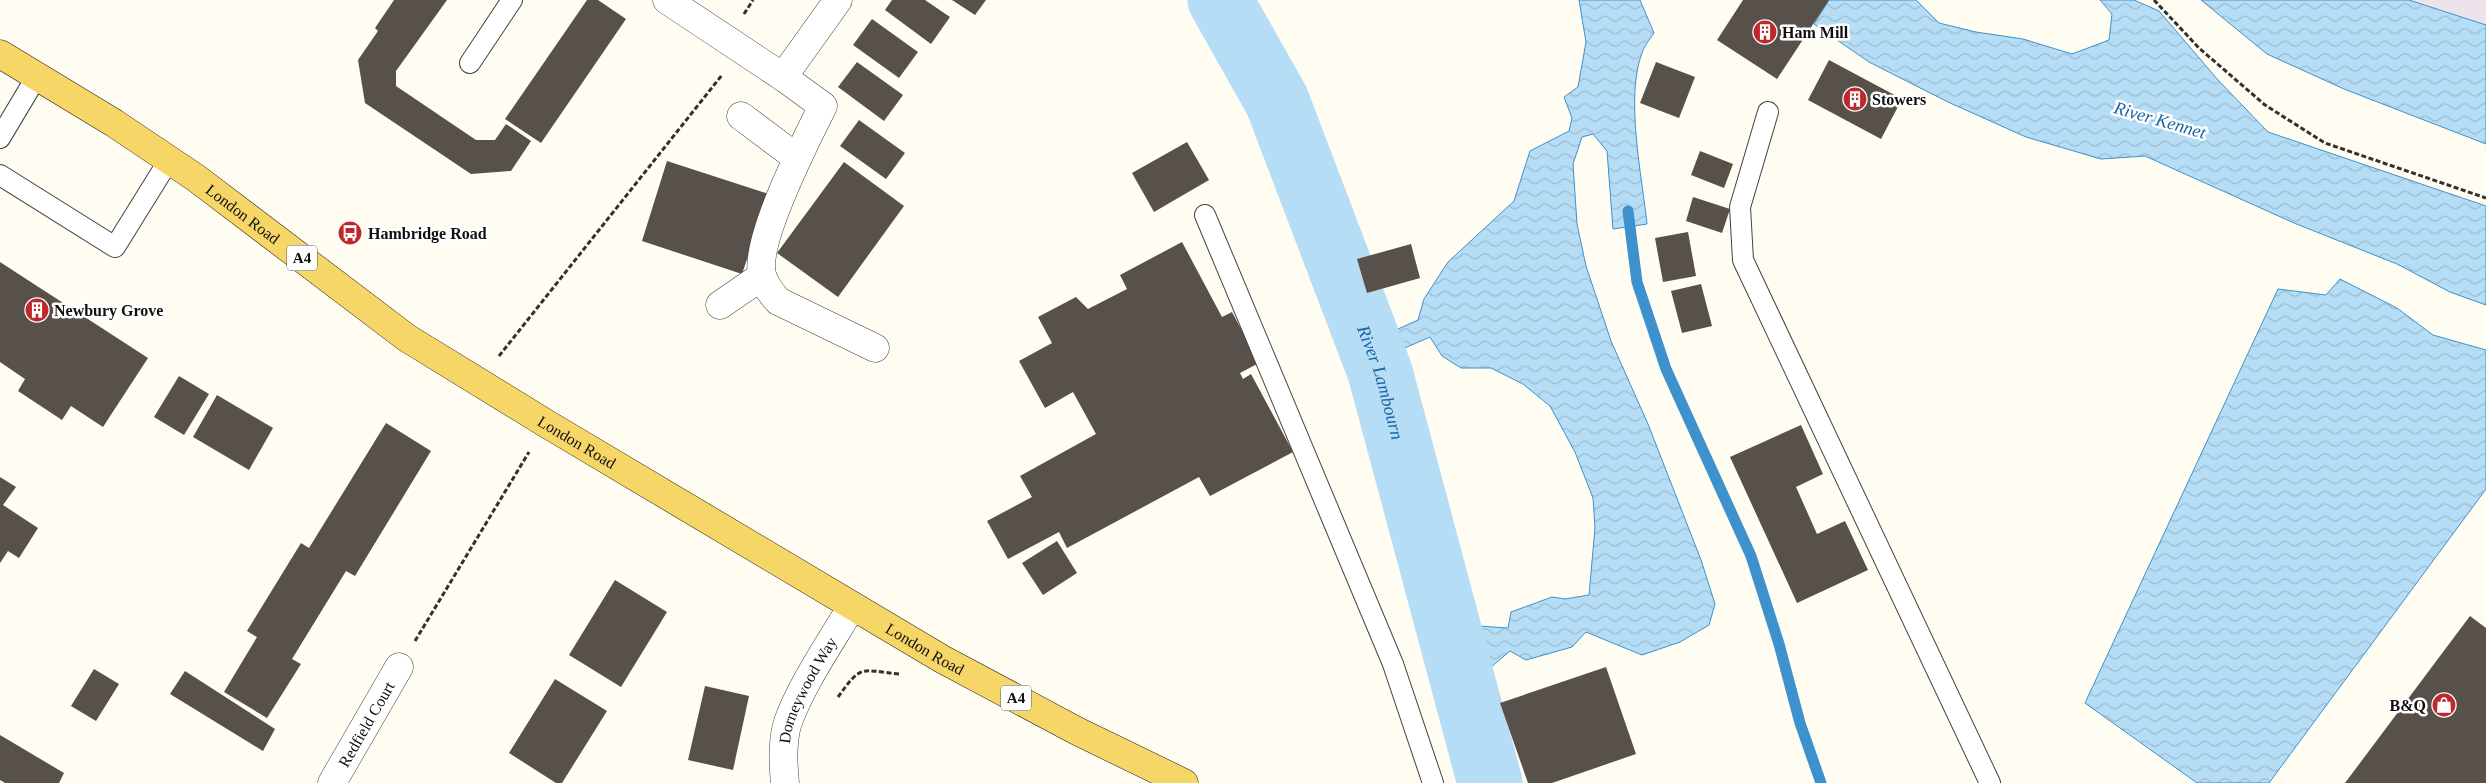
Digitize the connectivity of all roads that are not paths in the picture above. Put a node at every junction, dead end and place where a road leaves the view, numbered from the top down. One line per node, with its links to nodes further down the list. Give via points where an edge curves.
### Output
1 (512, 0): 5 (lane)
2 (667, 0): 7 (street)
3 (838, 0): 7 (street)
4 (0, 54): 6 (main road, London Road / A4)
5 (470, 63)
6 (37, 76): 10 (lane); 12 (main road, London Road / A4)
7 (783, 76): 11 (street, via 823,106)
8 (1768, 112): 24 (lane, via 1740,207 1743,260)
9 (741, 116): 11 (street)
10 (0, 138)
11 (797, 158): 15 (street, via 777,206 761,260)
12 (169, 160): 13 (lane, via 115,247); 18 (main road, London Road / A4, via 407,338)
13 (0, 175)
14 (1206, 215): 23 (lane, via 1393,664)
15 (762, 276): 16 (street); 17 (street, via 778,302)
16 (720, 305)
17 (875, 348)
18 (852, 606): 21 (street, Dorneywood Way, via 788,722 783,764); 22 (main road, London Road / A4, via 1077,731)
19 (399, 667): 20 (street, Redfield Court)
20 (332, 783)
21 (785, 783)
22 (1184, 783)
23 (1433, 783)
24 (1990, 783)

